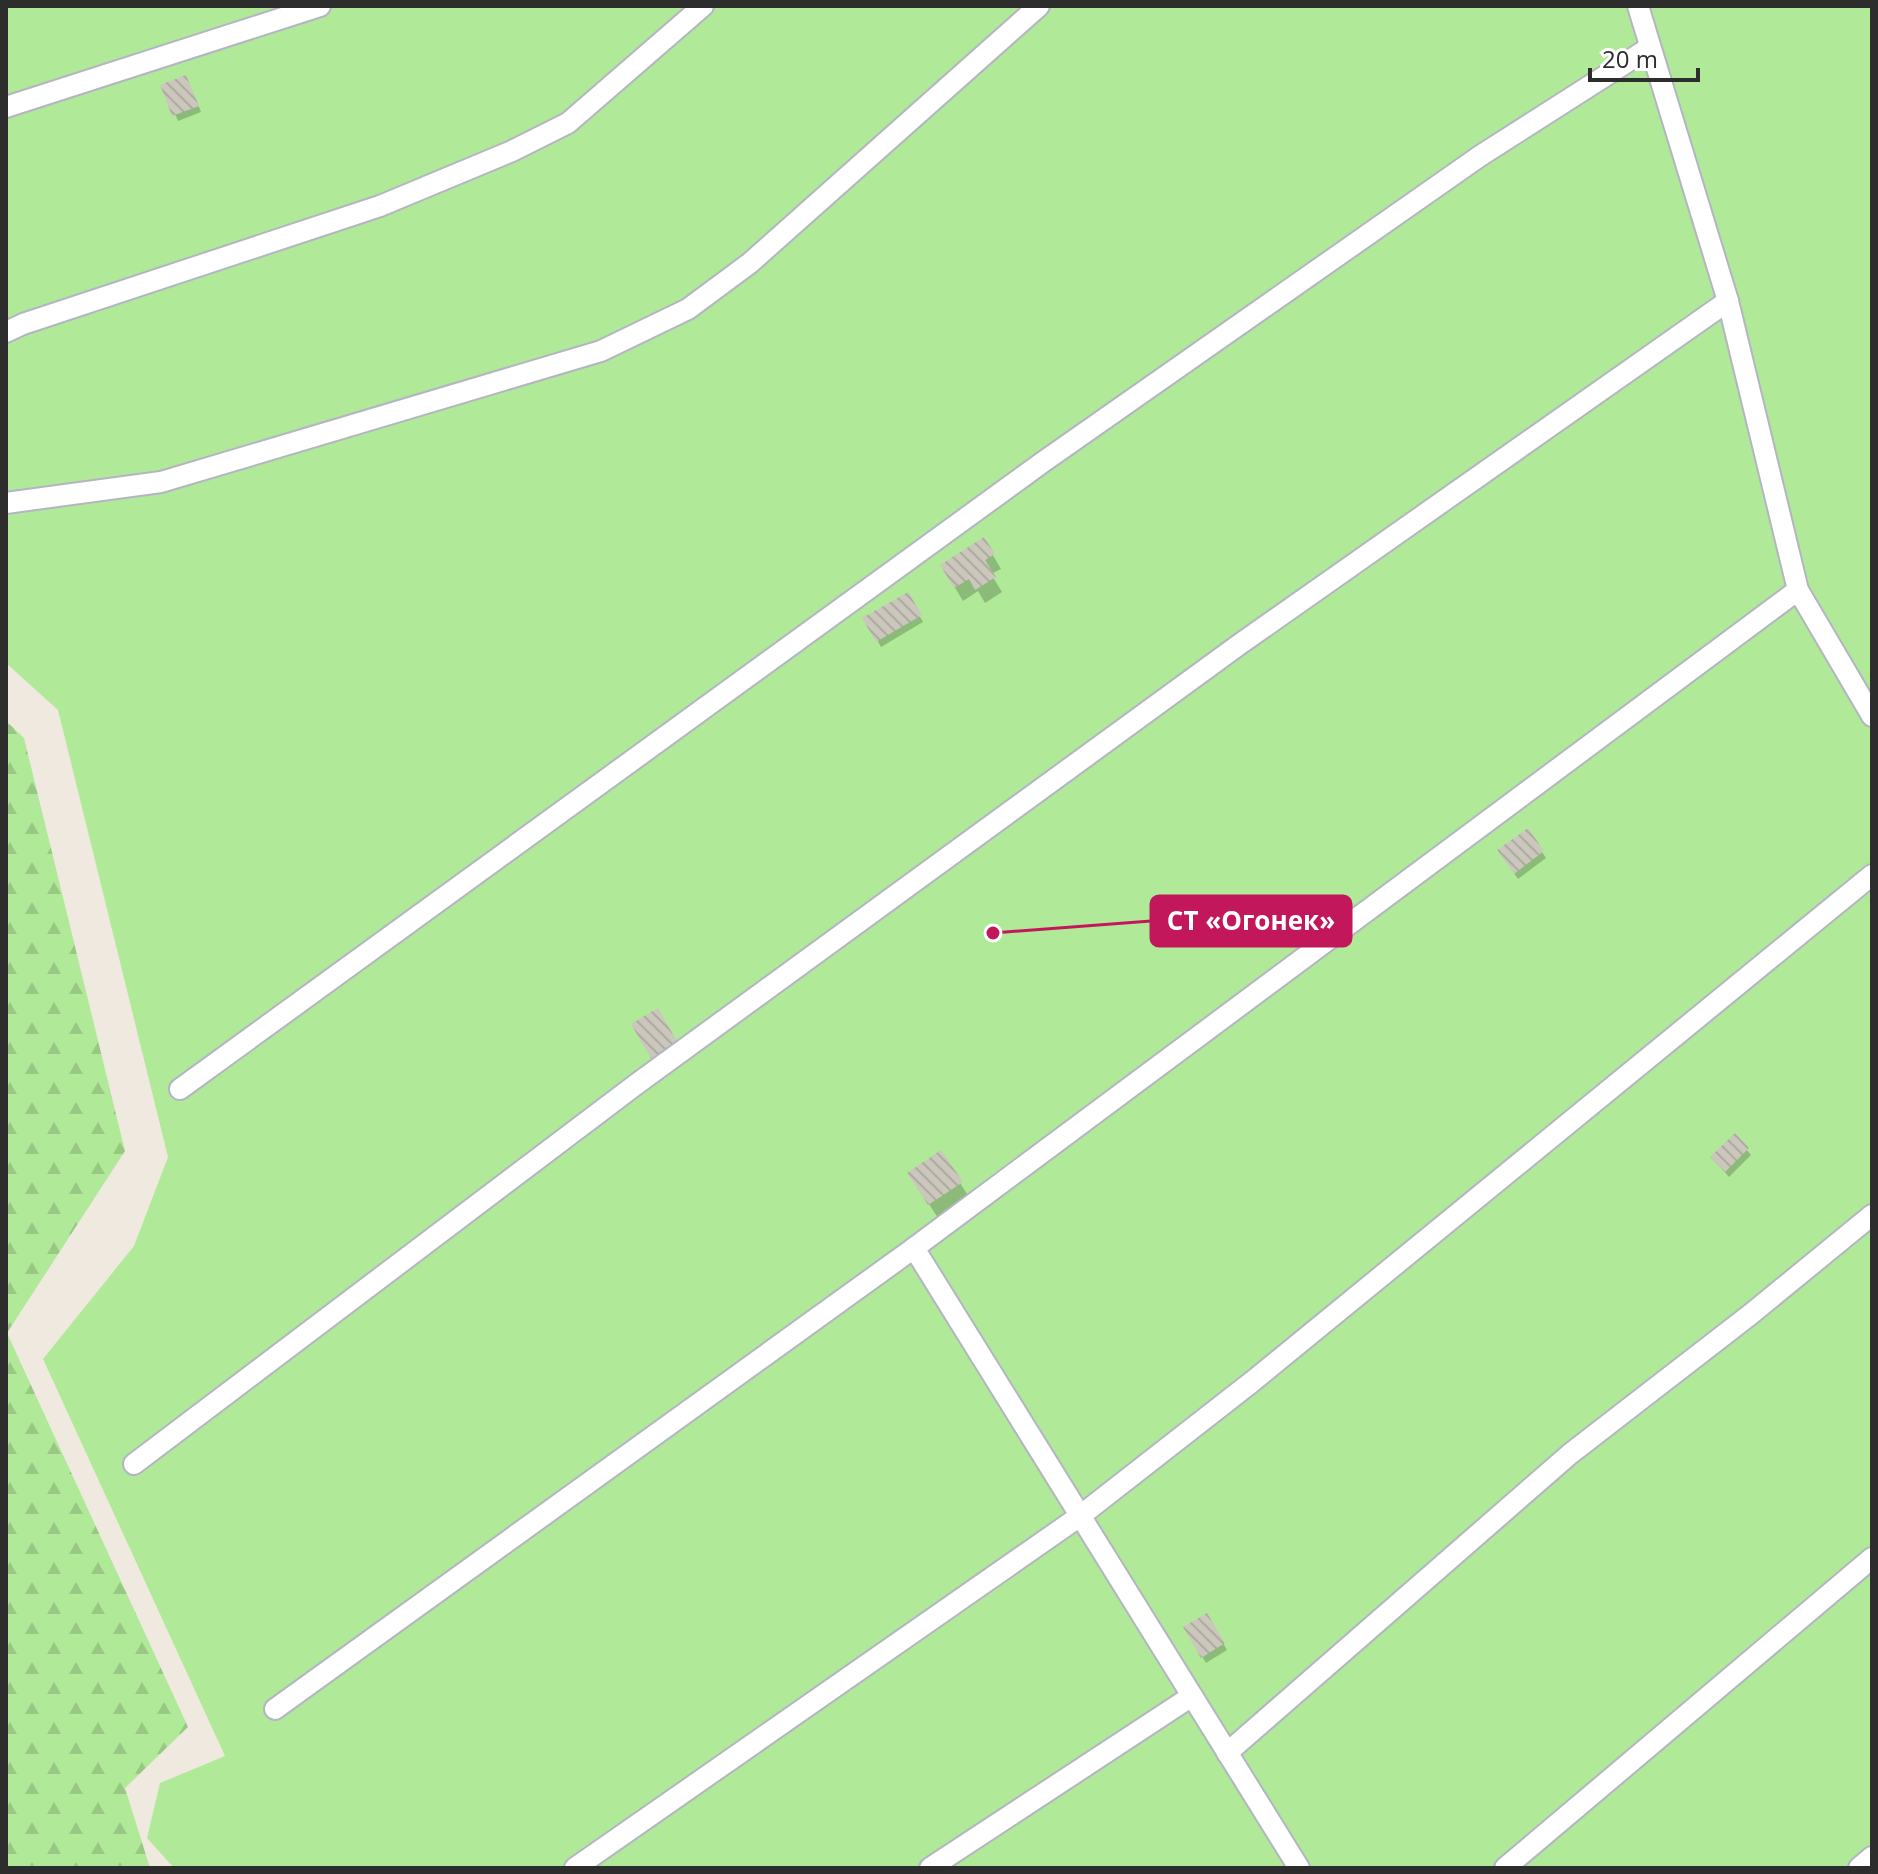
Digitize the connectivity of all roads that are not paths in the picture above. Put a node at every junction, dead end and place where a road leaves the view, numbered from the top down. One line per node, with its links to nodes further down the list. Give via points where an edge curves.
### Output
1 (320, 6): 6 (lane)
2 (703, 6): 8 (lane, via 568,123 512,151 380,206)
3 (1039, 6): 9 (lane, via 750,263 688,309 601,351 161,482)
4 (1638, 6): 5 (lane)
5 (1649, 48): 7 (lane); 13 (lane, via 1480,156 1030,471)
6 (6, 107)
7 (1728, 301): 10 (lane); 16 (lane, via 1240,644 689,1046)
8 (6, 332)
9 (6, 503)
10 (1798, 590): 11 (lane); 15 (lane)
11 (1872, 716)
12 (1872, 875): 17 (lane)
13 (180, 1089)
14 (1872, 1215): 21 (lane, via 1570,1454)
15 (914, 1248): 17 (lane); 20 (lane)
16 (134, 1464)
17 (1080, 1516): 19 (lane); 23 (lane)
18 (1872, 1558): 26 (lane)
19 (1192, 1696): 21 (lane); 24 (lane)
20 (275, 1709)
21 (1227, 1753): 25 (lane)
22 (1872, 1857): 27 (lane)
23 (575, 1868)
24 (930, 1868)
25 (1299, 1868)
26 (1505, 1868)
27 (1859, 1868)

